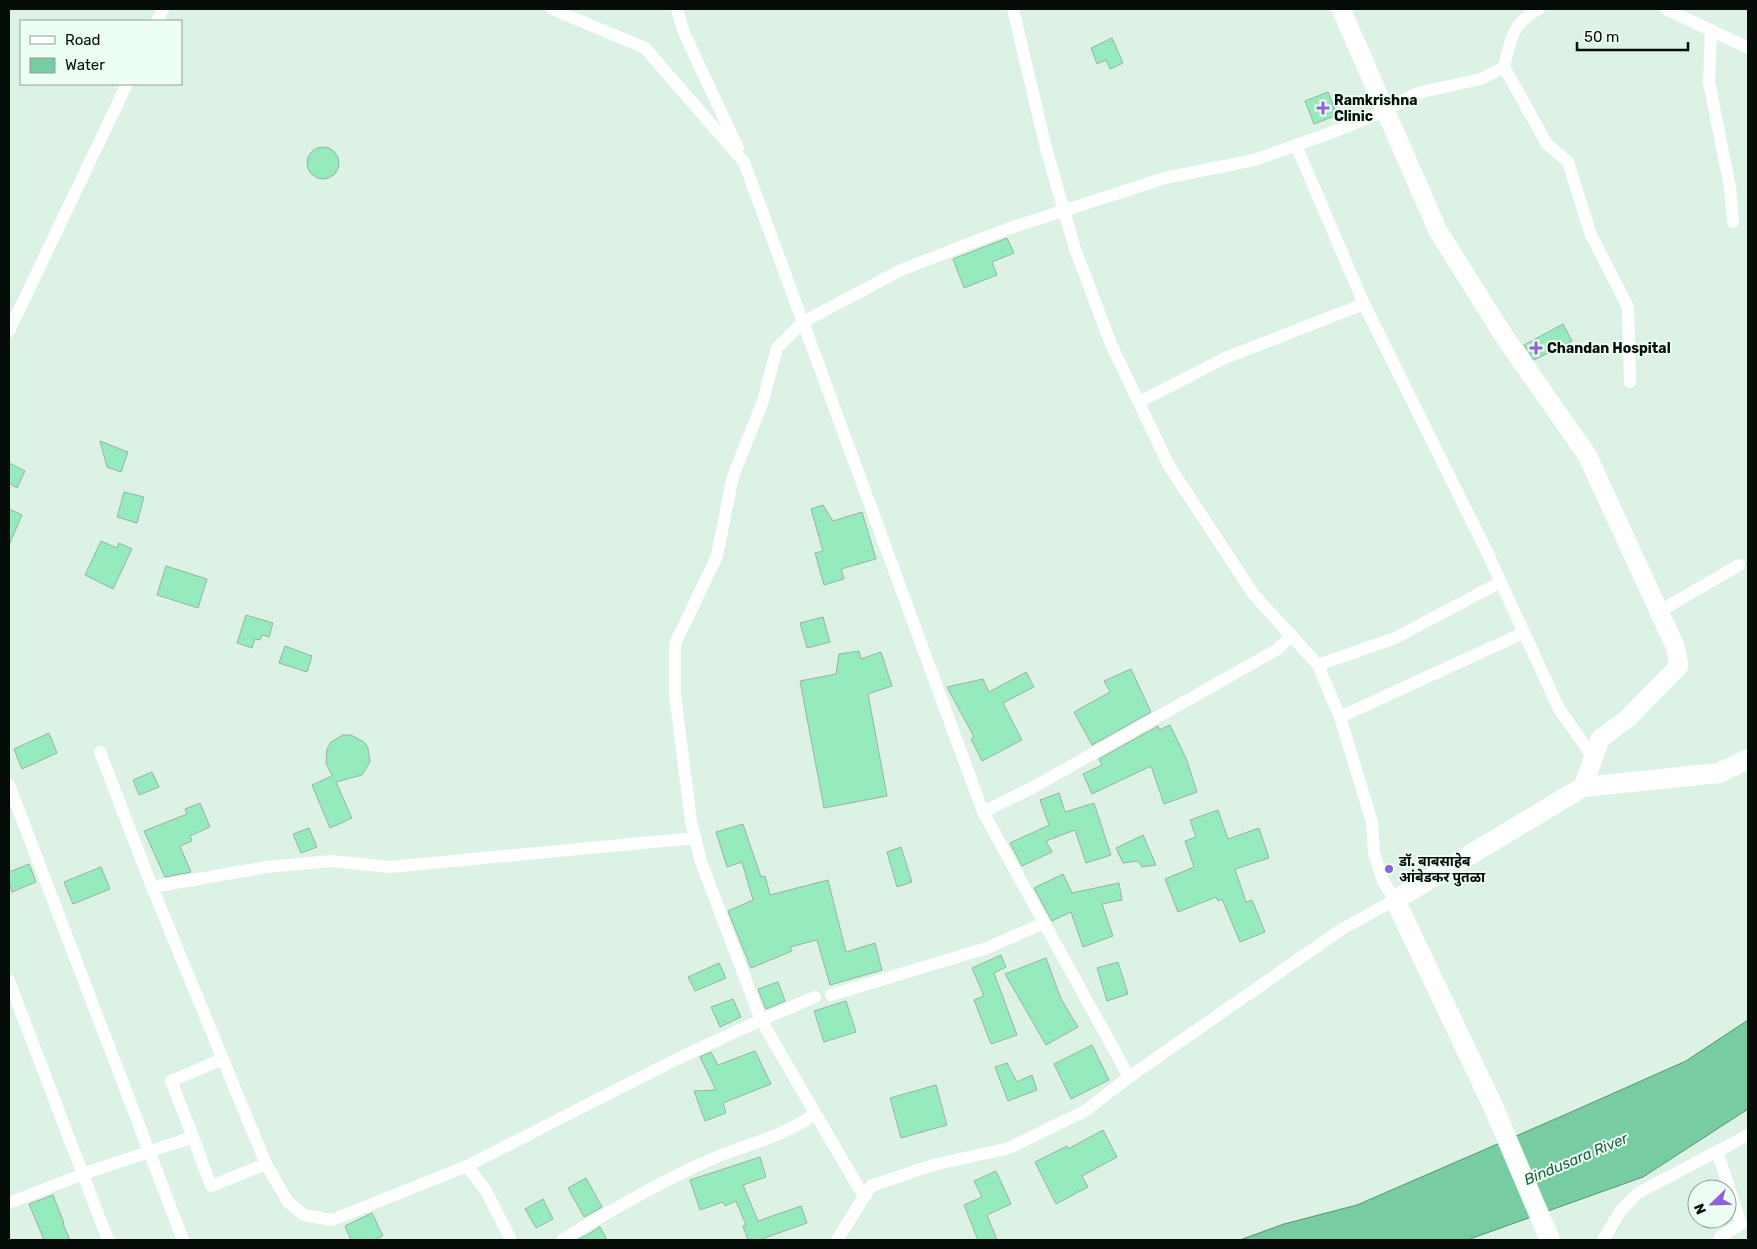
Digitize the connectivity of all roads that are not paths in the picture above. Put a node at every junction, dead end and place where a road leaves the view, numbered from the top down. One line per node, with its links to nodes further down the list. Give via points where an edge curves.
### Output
1 (552, 9): 13 (street, via 645,48)
2 (677, 9): 13 (street, via 684,33)
3 (1012, 9): 14 (street)
4 (1341, 9): 11 (street)
5 (1540, 9): 9 (street, via 1527,15 1513,30)
6 (1666, 9): 7 (street)
7 (1711, 30): 8 (street); 15 (street, via 1709,82 1730,188)
8 (1748, 48)
9 (1504, 67): 11 (street, via 1481,78 1417,93); 19 (street, via 1547,144 1568,162 1591,235 1628,306)
10 (127, 85): 18 (street)
11 (1385, 111): 12 (street); 23 (street, via 1438,231 1504,336 1587,454)
12 (1296, 145): 14 (street, via 1254,160 1166,178); 16 (street)
13 (744, 162): 17 (street)
14 (1064, 212): 17 (street, via 1008,229 901,270); 20 (street, via 1111,344)
15 (1733, 222)
16 (1364, 304): 20 (street, via 1225,358); 22 (street)
17 (803, 322): 33 (street); 34 (street, via 777,348 763,401 733,476 717,556 675,644 675,695)
18 (9, 331)
19 (1630, 382)
20 (1138, 402): 25 (street, via 1169,466 1254,595)
21 (1739, 566): 23 (street)
22 (1500, 583): 24 (street); 26 (street, via 1395,638)
23 (1660, 611): 29 (street, via 1675,646 1679,666 1628,718 1600,738)
24 (1523, 633): 27 (street); 29 (street, via 1559,709)
25 (1291, 635): 26 (street); 33 (street, via 1278,649 1032,788)
26 (1318, 665): 27 (street)
27 (1340, 717): 36 (street, via 1372,822 1374,853 1383,881)
28 (100, 752): 35 (street)
29 (1593, 758): 32 (street)
30 (1748, 759): 32 (main road, via 1719,773)
31 (9, 785): 47 (street)
32 (1583, 787): 36 (main road)
33 (983, 812): 37 (street)
34 (695, 838): 35 (street, via 390,866 331,860 267,867); 41 (street, via 701,862)
35 (152, 888): 42 (street)
36 (1394, 900): 43 (street, via 1342,929); 59 (main road, via 1492,1104)
37 (1044, 923): 39 (street, via 987,948); 43 (street)
38 (9, 980): 51 (street)
39 (831, 994)
40 (815, 997): 41 (street)
41 (761, 1020): 44 (street); 50 (street)
42 (223, 1059): 46 (street, via 171,1081); 49 (street)
43 (1129, 1077): 52 (street, via 1085,1111 1009,1148 933,1165 871,1186)
44 (815, 1114): 52 (street); 57 (street, via 795,1128 713,1159 626,1201)
45 (1748, 1135): 48 (street)
46 (193, 1137): 47 (street); 49 (street, via 211,1186)
47 (150, 1151): 51 (street); 55 (street)
48 (1716, 1151): 60 (street, via 1638,1193 1621,1210); 61 (street, via 1741,1224 1720,1237)
49 (266, 1164): 50 (street, via 288,1202 304,1216 332,1220)
50 (467, 1166): 56 (street, via 486,1190)
51 (83, 1174): 53 (street); 54 (street)
52 (864, 1198): 58 (street)
53 (10, 1200)
54 (108, 1240)
55 (183, 1240)
56 (511, 1240)
57 (562, 1240)
58 (837, 1240)
59 (1550, 1240)
60 (1603, 1240)
61 (1721, 1240)

